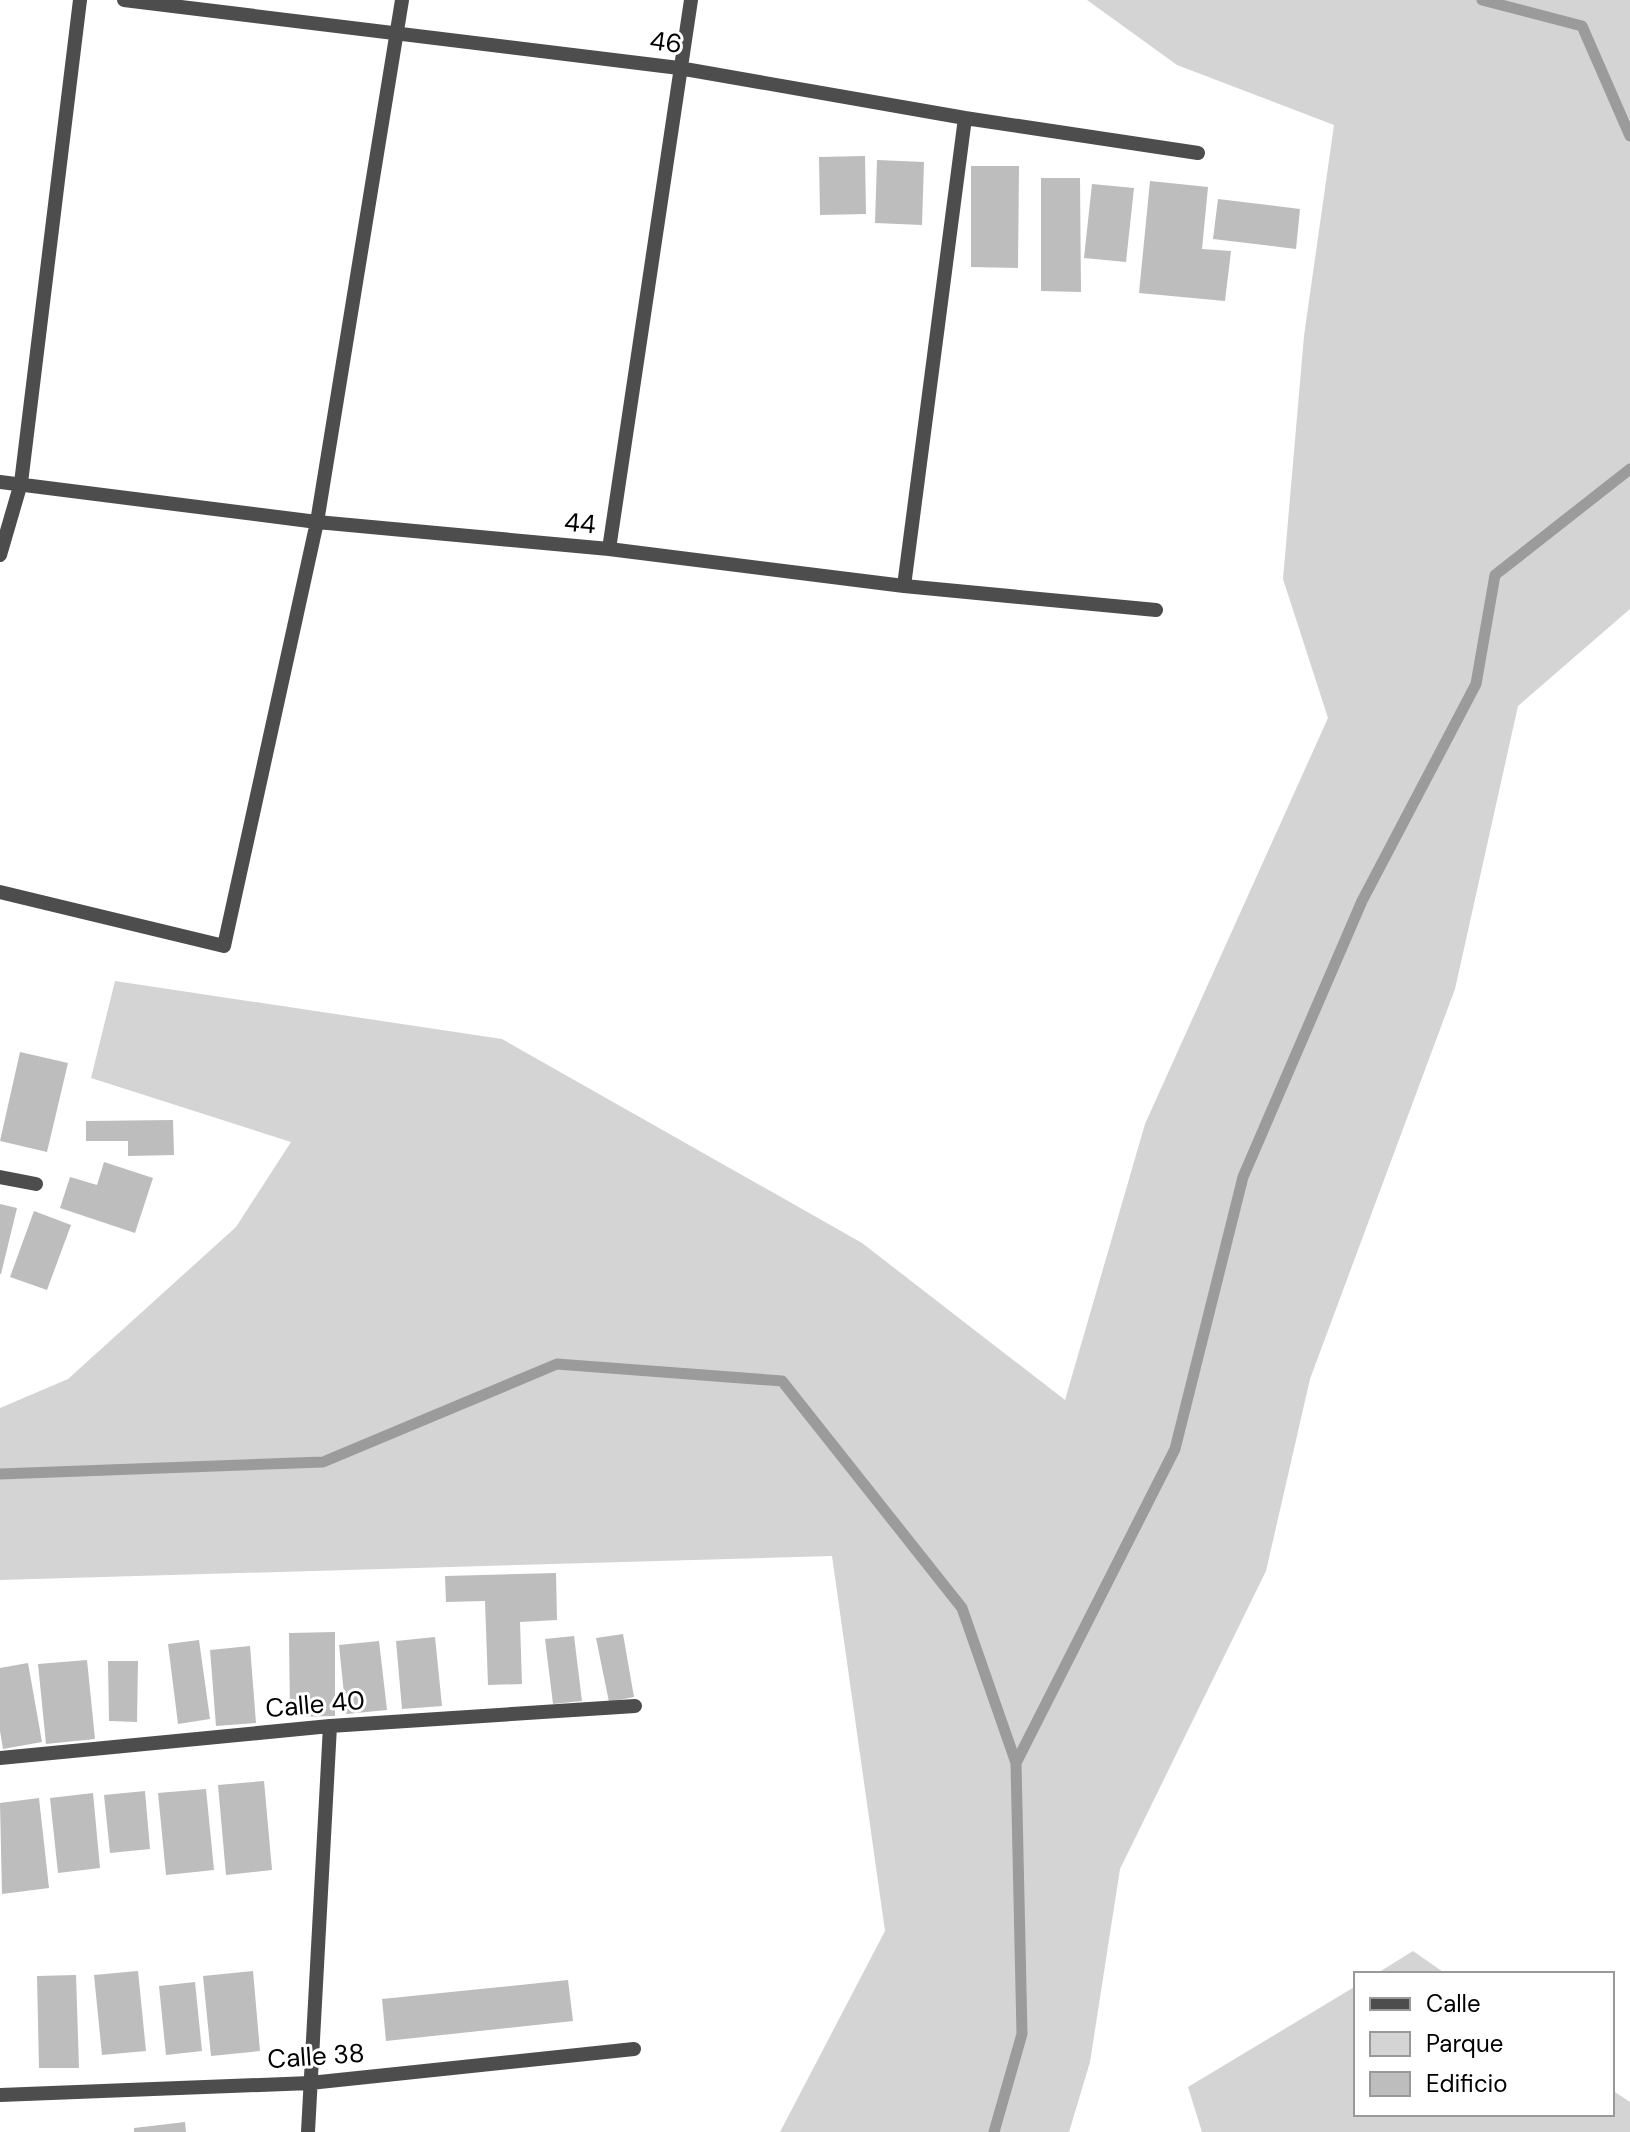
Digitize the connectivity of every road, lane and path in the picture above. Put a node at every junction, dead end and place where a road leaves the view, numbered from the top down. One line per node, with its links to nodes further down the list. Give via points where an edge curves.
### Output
1 (80, 0): 10 (street)
2 (124, 0): 5 (street, 46)
3 (402, 0): 5 (street)
4 (691, 0): 6 (street)
5 (397, 33): 6 (street, 46); 11 (street)
6 (679, 68): 7 (street, 46); 12 (street)
7 (965, 118): 8 (street, 46); 14 (street)
8 (1198, 153)
9 (0, 482): 10 (street, 44)
10 (21, 483): 11 (street, 44); 13 (street)
11 (317, 522): 12 (street, 44); 16 (street, via 224,946)
12 (609, 549): 14 (street, 44)
13 (0, 555)
14 (904, 586): 15 (street, 44)
15 (1156, 610)
16 (0, 892)
17 (0, 1177): 18 (street)
18 (36, 1184)
19 (635, 1706): 20 (street, Calle 40)
20 (330, 1726): 21 (street, Calle 40); 23 (street)
21 (0, 1758)
22 (634, 2049): 23 (street, Calle 38)
23 (310, 2083): 24 (street, Calle 38); 25 (street)
24 (0, 2095)
25 (308, 2132)

